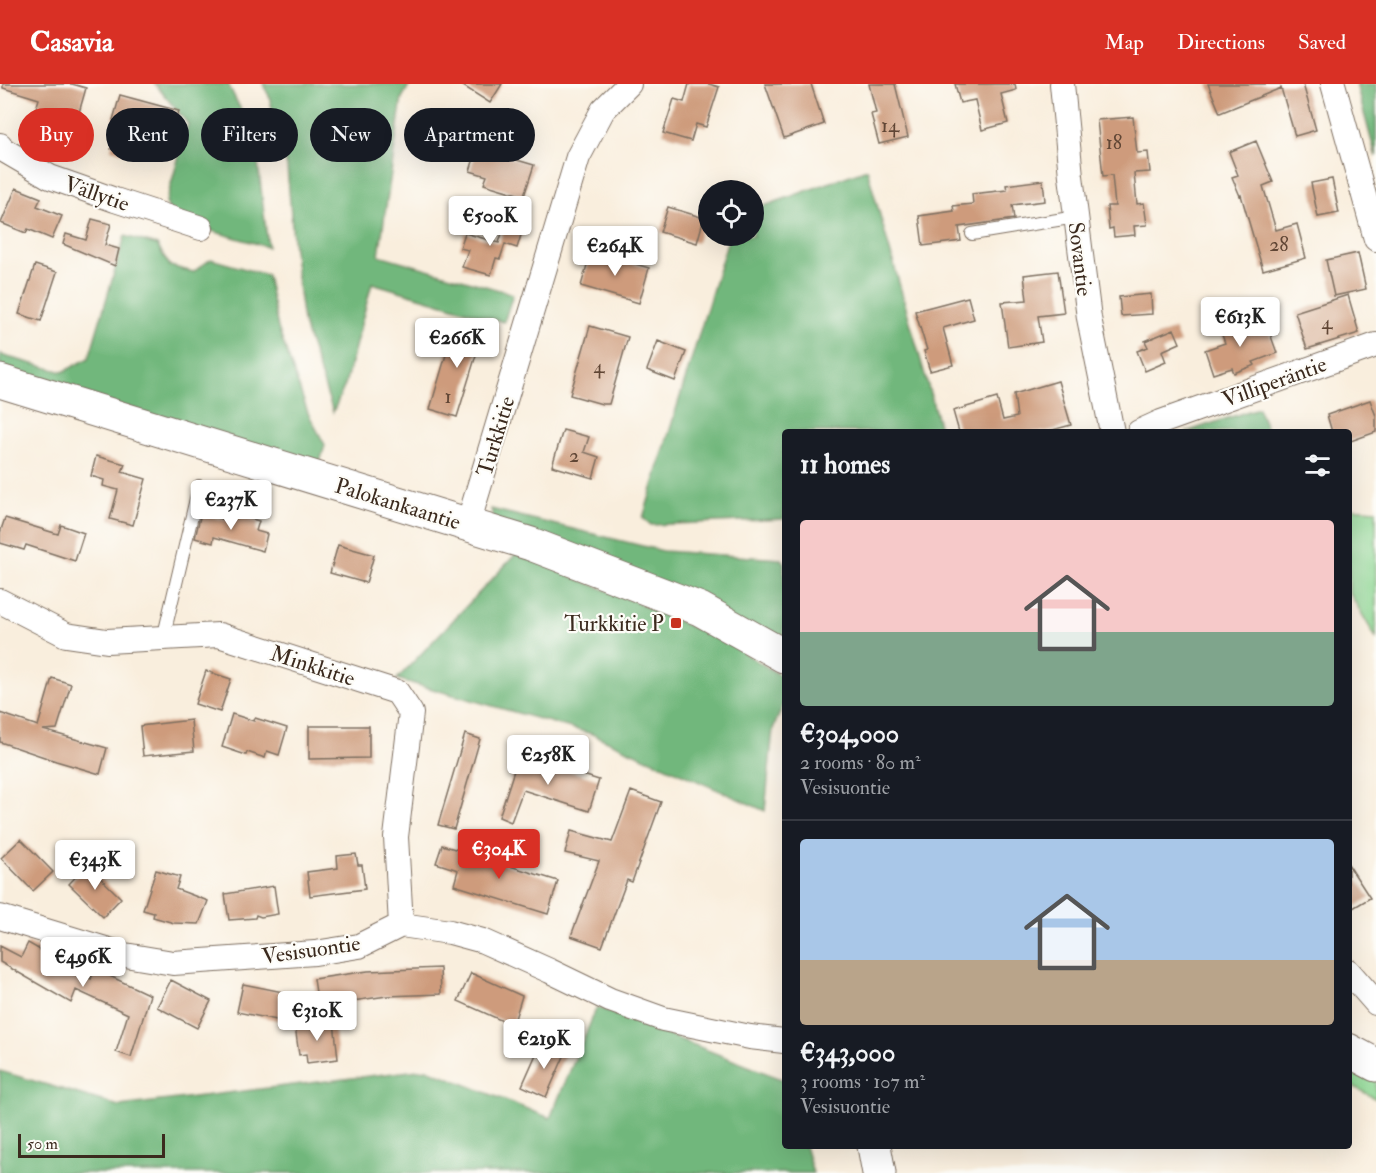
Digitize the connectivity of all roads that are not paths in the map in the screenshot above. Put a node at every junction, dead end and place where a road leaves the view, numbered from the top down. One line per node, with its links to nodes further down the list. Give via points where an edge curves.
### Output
1 (629, 84): 14 (street, Turkkitie, via 603,110 578,157)
2 (1062, 84): 5 (street, Sovantie)
3 (1333, 84): 8 (street)
4 (0, 145): 6 (street, Vällytie, via 50,177)
5 (1076, 217): 7 (lane); 11 (street, Sovantie, via 1089,318)
6 (201, 228)
7 (972, 234)
8 (1376, 239)
9 (1376, 345): 12 (street, Villiperäntie)
10 (0, 381): 14 (main road, Palokankaantie)
11 (1111, 429)
12 (1146, 429)
13 (200, 486): 16 (lane)
14 (468, 524): 17 (main road, Palokankaantie, via 700,609)
15 (0, 601): 16 (street, Minkkitie, via 66,635 107,641)
16 (163, 639): 19 (street, Minkkitie, via 219,635 397,692 411,713 396,837)
17 (782, 655)
18 (0, 917): 19 (street, Vesisuontie, via 126,956 173,963 283,956 358,946)
19 (401, 925): 22 (street, via 483,941 610,1000 663,1019)
20 (1352, 976): 21 (street)
21 (1376, 1003)
22 (782, 1041)
23 (1352, 1052): 24 (main road)
24 (1376, 1065)
25 (875, 1149): 26 (main road)
26 (879, 1173)

